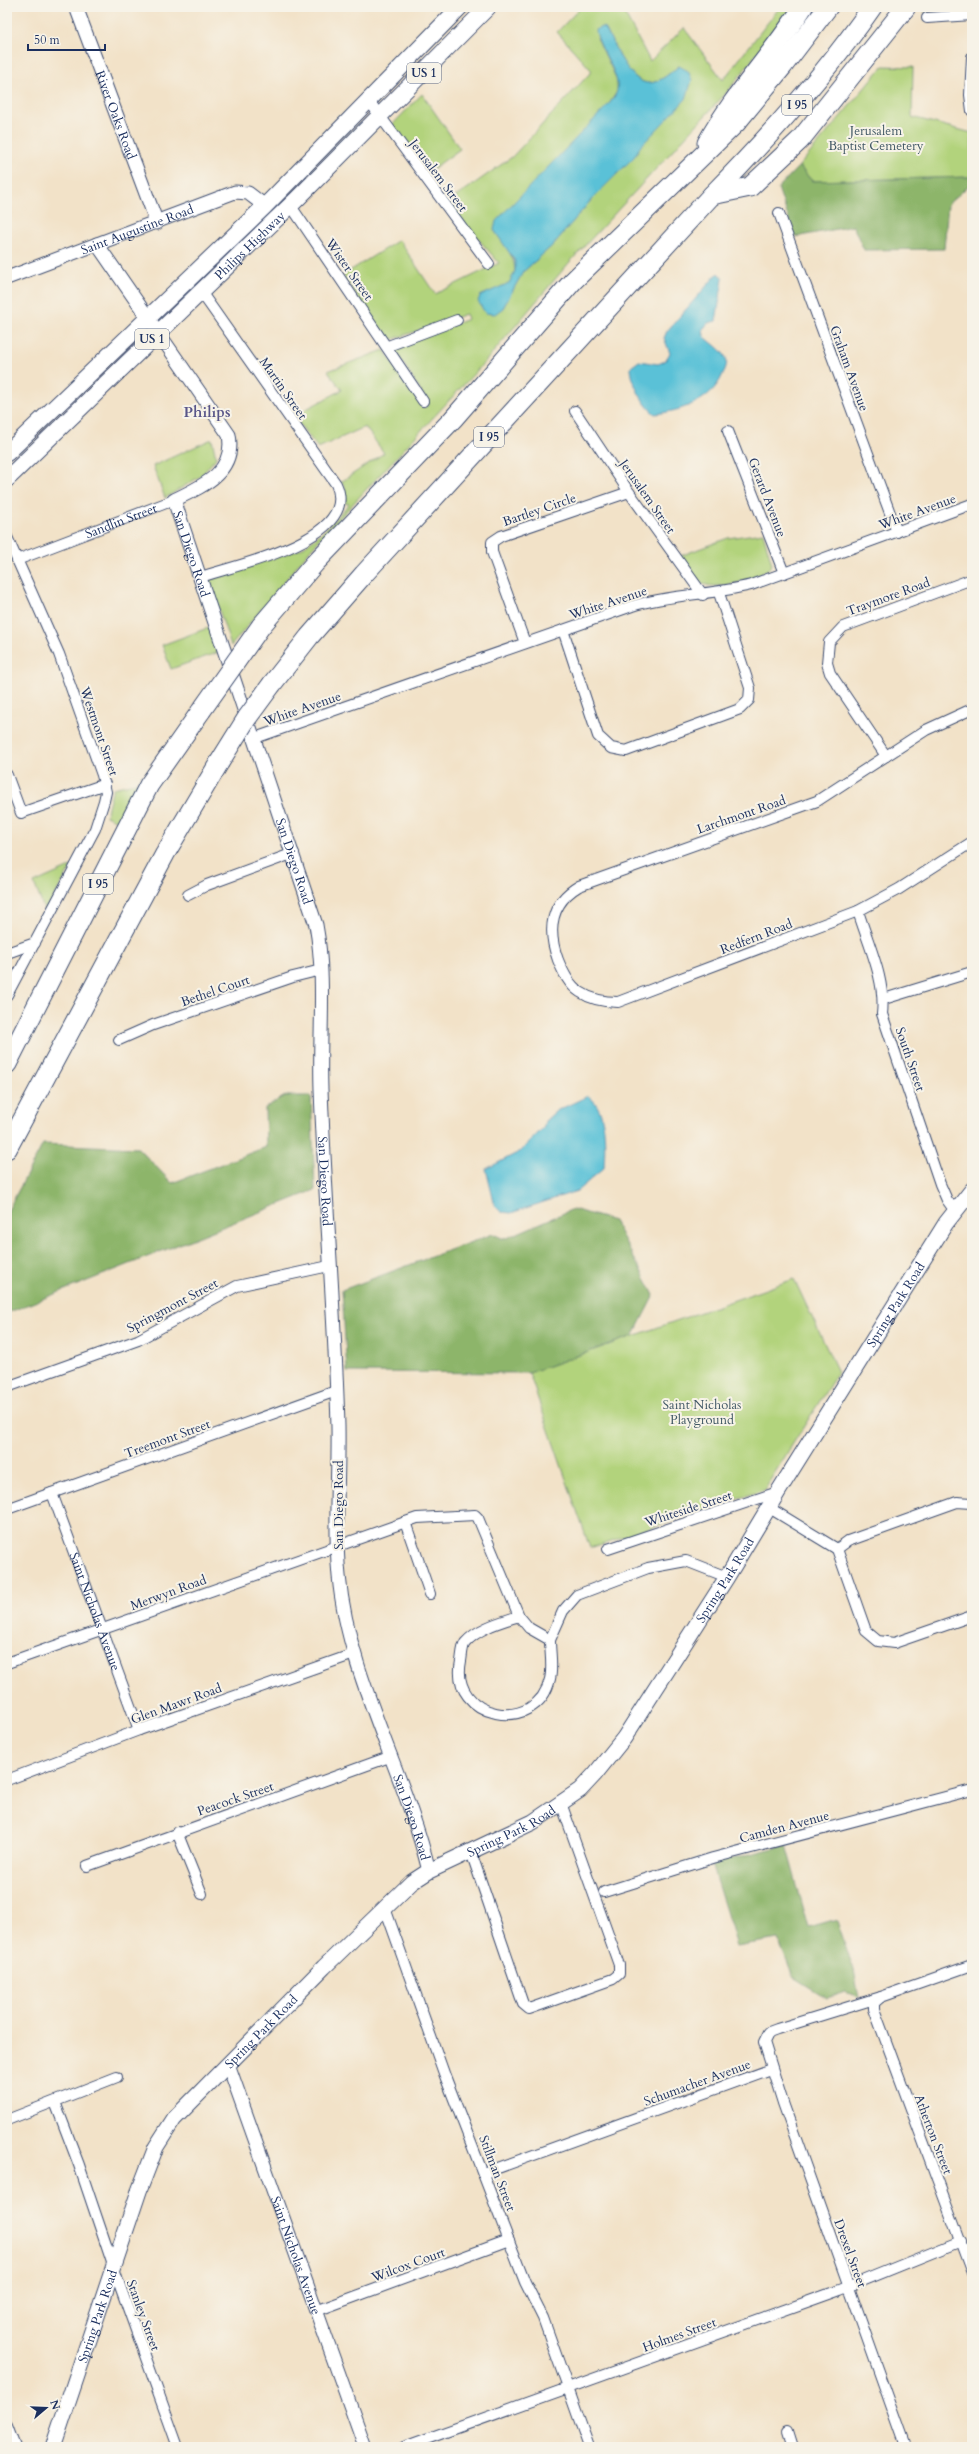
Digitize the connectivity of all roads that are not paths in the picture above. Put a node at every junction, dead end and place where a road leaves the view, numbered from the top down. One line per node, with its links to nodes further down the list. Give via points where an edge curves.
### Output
1 (76, 7): 19 (street, River Oaks Road)
2 (460, 7): 11 (main road, Philips Highway / US 1)
3 (488, 7): 13 (main road, Philips Highway / US 1)
4 (803, 7): 14 (highway, via 783,38 723,113)
5 (828, 7): 14 (highway, I 95, via 736,123)
6 (872, 7): 15 (highway, I 95, via 800,102)
7 (906, 7): 15 (highway, via 800,140 750,187)
8 (972, 15): 9 (street)
9 (926, 18)
10 (972, 57): 12 (street)
11 (369, 101): 13 (street, Jerusalem Street); 16 (main road, Philips Highway / US 1)
12 (972, 111)
13 (380, 118): 17 (main road, Philips Highway / US 1); 21 (street, Jerusalem Street)
14 (695, 164): 63 (highway, I 95, bridge, via 574,281 454,419 315,563 261,626 149,785)
15 (712, 195): 64 (highway, I 95, bridge, via 354,585 308,637 272,684 247,718 165,854)
16 (265, 206): 19 (street, Saint Augustine Road, via 248,193 239,191); 24 (main road, Philips Highway / US 1)
17 (291, 206): 23 (main road, Philips Highway / US 1); 27 (street, Wister Street)
18 (779, 213): 36 (street, Graham Avenue)
19 (157, 223): 20 (street, Saint Augustine Road)
20 (97, 244): 22 (street, Saint Augustine Road); 24 (street)
21 (489, 264)
22 (7, 278)
23 (201, 292): 26 (main road, Philips Highway / US 1); 40 (street, Martin Street, via 336,484 341,501 334,517 323,529 299,544)
24 (148, 318): 26 (street); 31 (main road, Philips Highway / US 1)
25 (457, 320): 27 (street)
26 (158, 334): 32 (main road, Philips Highway / US 1); 34 (street, Sandlin Street, via 226,428 230,439 231,453 223,469 196,489)
27 (388, 346): 28 (street, Wister Street)
28 (423, 400)
29 (575, 411): 33 (street, Jerusalem Street)
30 (728, 431): 39 (street, Gerard Avenue)
31 (7, 453)
32 (7, 479)
33 (629, 492): 43 (street, Jerusalem Street); 45 (street, Bartley Circle, via 501,536 492,542 492,552)
34 (174, 500): 38 (street, Sandlin Street); 40 (street, San Diego Road)
35 (972, 504): 36 (street, White Avenue)
36 (897, 532): 39 (street, White Avenue)
37 (7, 537): 38 (street, Westmont Street)
38 (17, 560): 50 (street, Westmont Street, via 58,654)
39 (784, 574): 42 (street, White Avenue)
40 (201, 577): 47 (street, San Diego Road)
41 (972, 579): 48 (street, Traymore Road, via 843,627 830,642 827,653 830,673)
42 (719, 593): 43 (street, White Avenue); 44 (street, via 750,688 749,700 740,709 626,751 611,748 598,736)
43 (703, 595): 44 (street, White Avenue, via 648,601)
44 (562, 630): 45 (street, White Avenue)
45 (525, 643): 47 (street, White Avenue)
46 (972, 709): 48 (street, Larchmont Road, via 926,730)
47 (255, 738): 52 (street, San Diego Road)
48 (886, 756): 57 (street, Larchmont Road, via 817,801 570,891 553,913 551,937)
49 (7, 775): 50 (street, via 21,813)
50 (105, 784): 55 (street, Westmont Street, via 104,801 95,829)
51 (972, 842): 54 (street, Redfern Road, via 899,889)
52 (294, 853): 53 (street, via 207,885); 58 (street, San Diego Road, via 316,925)
53 (188, 895)
54 (858, 911): 57 (street, Redfern Road, via 618,1002 593,999 580,992 570,983); 61 (street, South Street)
55 (35, 943): 56 (street); 60 (street, Westmont Street)
56 (7, 953)
57 (556, 954)
58 (321, 970): 62 (street, Bethel Court, via 293,977 153,1025); 67 (street, San Diego Road, via 319,1039 324,1184)
59 (972, 972): 61 (street)
60 (7, 995)
61 (884, 999): 66 (street, South Street, via 882,1014 901,1074 940,1184)
62 (119, 1040)
63 (7, 1064)
64 (7, 1149)
65 (972, 1190): 66 (main road, Spring Park Road)
66 (955, 1211): 70 (main road, Spring Park Road)
67 (330, 1266): 68 (street, Springmont Street, via 242,1284 217,1294 138,1340); 69 (street, San Diego Road)
68 (7, 1387)
69 (336, 1391): 71 (street, Treemont Street); 76 (street, San Diego Road)
70 (778, 1492): 73 (main road, Spring Park Road); 77 (street, Whiteside Street)
71 (52, 1493): 74 (street, Treemont Street); 83 (street, Saint Nicholas Avenue)
72 (972, 1503): 78 (street, via 957,1502 848,1541)
73 (768, 1508): 78 (street); 79 (main road, Spring Park Road)
74 (7, 1509)
75 (405, 1522): 76 (street); 80 (street); 81 (street, via 416,1518 475,1515)
76 (338, 1545): 83 (street, Merwyn Road); 85 (street, San Diego Road, via 342,1601)
77 (608, 1549)
78 (837, 1549): 82 (street, via 866,1631 872,1638 885,1644 894,1643)
79 (727, 1577): 84 (street, via 686,1561 662,1564 577,1595 563,1611); 91 (main road, Spring Park Road, via 610,1758 580,1790)
80 (430, 1594)
81 (519, 1616): 84 (street, via 529,1628); 84 (street, via 478,1633 464,1644 459,1669 465,1689 475,1705 495,1715 509,1716 539,1701 550,1680)
82 (972, 1616)
83 (102, 1629): 86 (street, Merwyn Road); 87 (street, Saint Nicholas Avenue)
84 (550, 1640)
85 (354, 1654): 87 (street, Glen Mawr Road); 88 (street, San Diego Road)
86 (7, 1663)
87 (138, 1730): 89 (street, Glen Mawr Road)
88 (392, 1756): 92 (street, Peacock Street); 95 (street, San Diego Road, via 408,1799)
89 (7, 1780)
90 (972, 1790): 96 (street, Camden Avenue, via 713,1858)
91 (561, 1804): 93 (main road, Spring Park Road, via 533,1822); 93 (street, via 619,1965 619,1974 613,1979 529,2009 523,2004)
92 (177, 1832): 94 (street, Peacock Street); 97 (street)
93 (471, 1852): 95 (main road, Spring Park Road)
94 (87, 1866)
95 (429, 1871): 98 (main road, Spring Park Road, via 412,1882)
96 (604, 1892)
97 (202, 1894)
98 (385, 1908): 101 (main road, Spring Park Road); 106 (street, Stillman Street, via 445,2076)
99 (972, 1965): 100 (street, Schumacher Avenue)
100 (878, 2000): 102 (street, Schumacher Avenue, via 769,2032 764,2042); 108 (street, Atherton Street, via 874,2009)
101 (228, 2064): 109 (main road, Spring Park Road, via 181,2110 156,2147); 112 (street, Saint Nicholas Avenue)
102 (772, 2069): 106 (street, Schumacher Avenue); 111 (street, Drexel Street)
103 (117, 2077): 104 (street)
104 (55, 2102): 105 (street); 109 (street, Stanley Street)
105 (7, 2120)
106 (484, 2173): 107 (street, Stillman Street)
107 (509, 2240): 112 (street, Wilcox Court); 113 (street, Stillman Street, via 525,2282 543,2318)
108 (961, 2241): 110 (street, Atherton Street); 111 (street, Holmes Street)
109 (114, 2266): 117 (main road, Spring Park Road); 118 (street, Stanley Street)
110 (972, 2273)
111 (849, 2286): 113 (street, Holmes Street); 123 (street, Drexel Street)
112 (316, 2311): 119 (street, Saint Nicholas Avenue)
113 (568, 2388): 120 (street, Holmes Street); 121 (street, Stillman Street)
114 (7, 2426): 116 (street)
115 (788, 2431): 122 (street)
116 (15, 2447)
117 (53, 2447)
118 (178, 2447)
119 (365, 2447)
120 (404, 2447)
121 (589, 2447)
122 (793, 2447)
123 (906, 2447)

